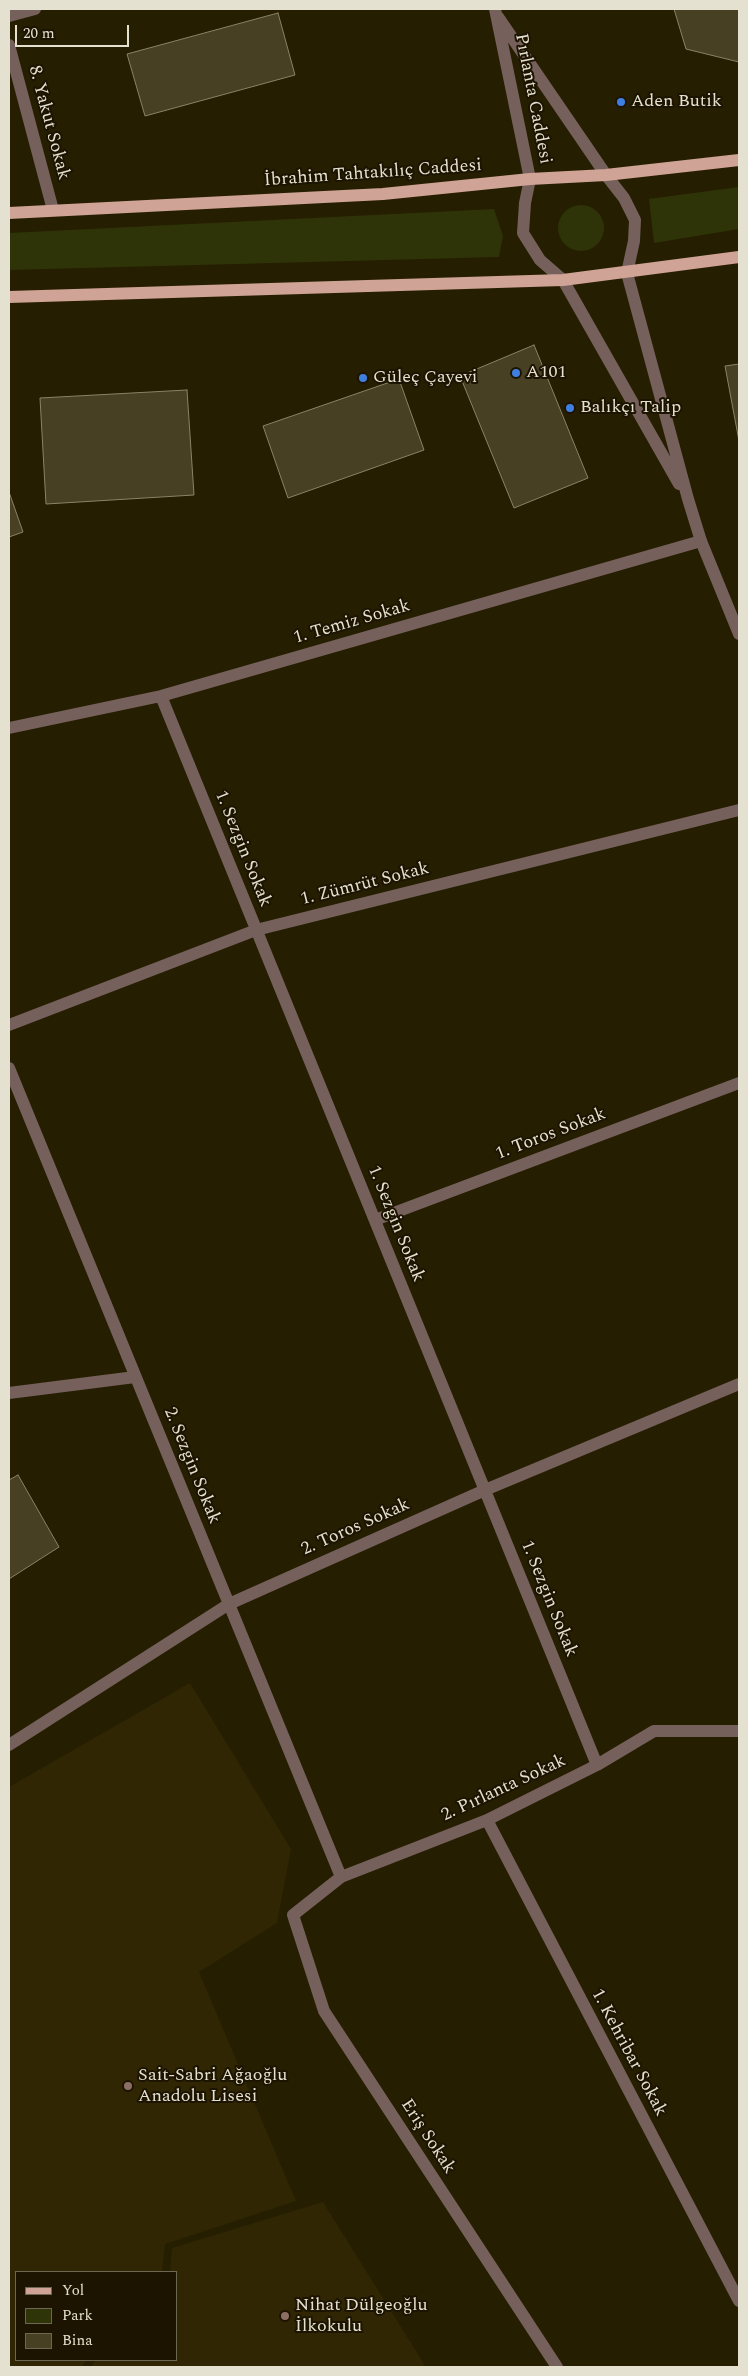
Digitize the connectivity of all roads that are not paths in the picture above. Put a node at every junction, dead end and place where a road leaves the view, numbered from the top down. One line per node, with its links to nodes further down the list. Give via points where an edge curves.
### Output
1 (35, 9): 3 (street)
2 (497, 13): 6 (street, Pırlanta Caddesi); 7 (street, Pırlanta Caddesi)
3 (9, 16)
4 (9, 45): 8 (street, 8. Yakut Sokak)
5 (739, 160): 6 (main road, İbrahim Tahtakılıç Caddesi)
6 (606, 175): 7 (main road, İbrahim Tahtakılıç Caddesi); 11 (street, Pırlanta Caddesi, via 624,198 635,220)
7 (530, 179): 8 (main road, İbrahim Tahtakılıç Caddesi, via 383,194); 12 (street, Pırlanta Caddesi, via 523,233 540,260)
8 (53, 210): 9 (main road, İbrahim Tahtakılıç Caddesi)
9 (9, 213)
10 (739, 257): 11 (main road)
11 (627, 272): 12 (main road); 14 (street, Pırlanta Caddesi)
12 (564, 280): 13 (main road); 14 (street, Pırlanta Caddesi)
13 (9, 297)
14 (688, 499): 15 (street, Pırlanta Caddesi)
15 (702, 541): 16 (street, Pırlanta Caddesi); 17 (street, 1. Temiz Sokak)
16 (739, 634)
17 (161, 696): 18 (street, 1. Temiz Sokak); 20 (street, 1. Sezgin Sokak)
18 (9, 728)
19 (739, 810): 20 (street, 1. Zümrüt Sokak)
20 (256, 930): 21 (street, 1. Zümrüt Sokak); 24 (street, 1. Sezgin Sokak)
21 (9, 1025)
22 (9, 1068): 25 (street, 2. Sezgin Sokak)
23 (739, 1083): 24 (street, 1. Toros Sokak)
24 (375, 1220): 28 (street, 1. Sezgin Sokak)
25 (135, 1377): 27 (street); 29 (street, 2. Sezgin Sokak)
26 (739, 1384): 28 (street, 2. Toros Sokak)
27 (9, 1393)
28 (485, 1490): 29 (street, 2. Toros Sokak); 32 (street, 1. Sezgin Sokak)
29 (229, 1604): 31 (street, 2. Toros Sokak); 34 (street, 2. Sezgin Sokak)
30 (739, 1731): 32 (street, 2. Pırlanta Sokak, via 654,1731)
31 (9, 1745)
32 (597, 1765): 33 (street, 2. Pırlanta Sokak)
33 (487, 1820): 34 (street, 2. Pırlanta Sokak); 36 (street, 1. Kehribar Sokak)
34 (341, 1877): 35 (street, 2. Pırlanta Sokak)
35 (293, 1914): 37 (street, Eriş Sokak, via 324,2011)
36 (739, 2301)
37 (558, 2367)

